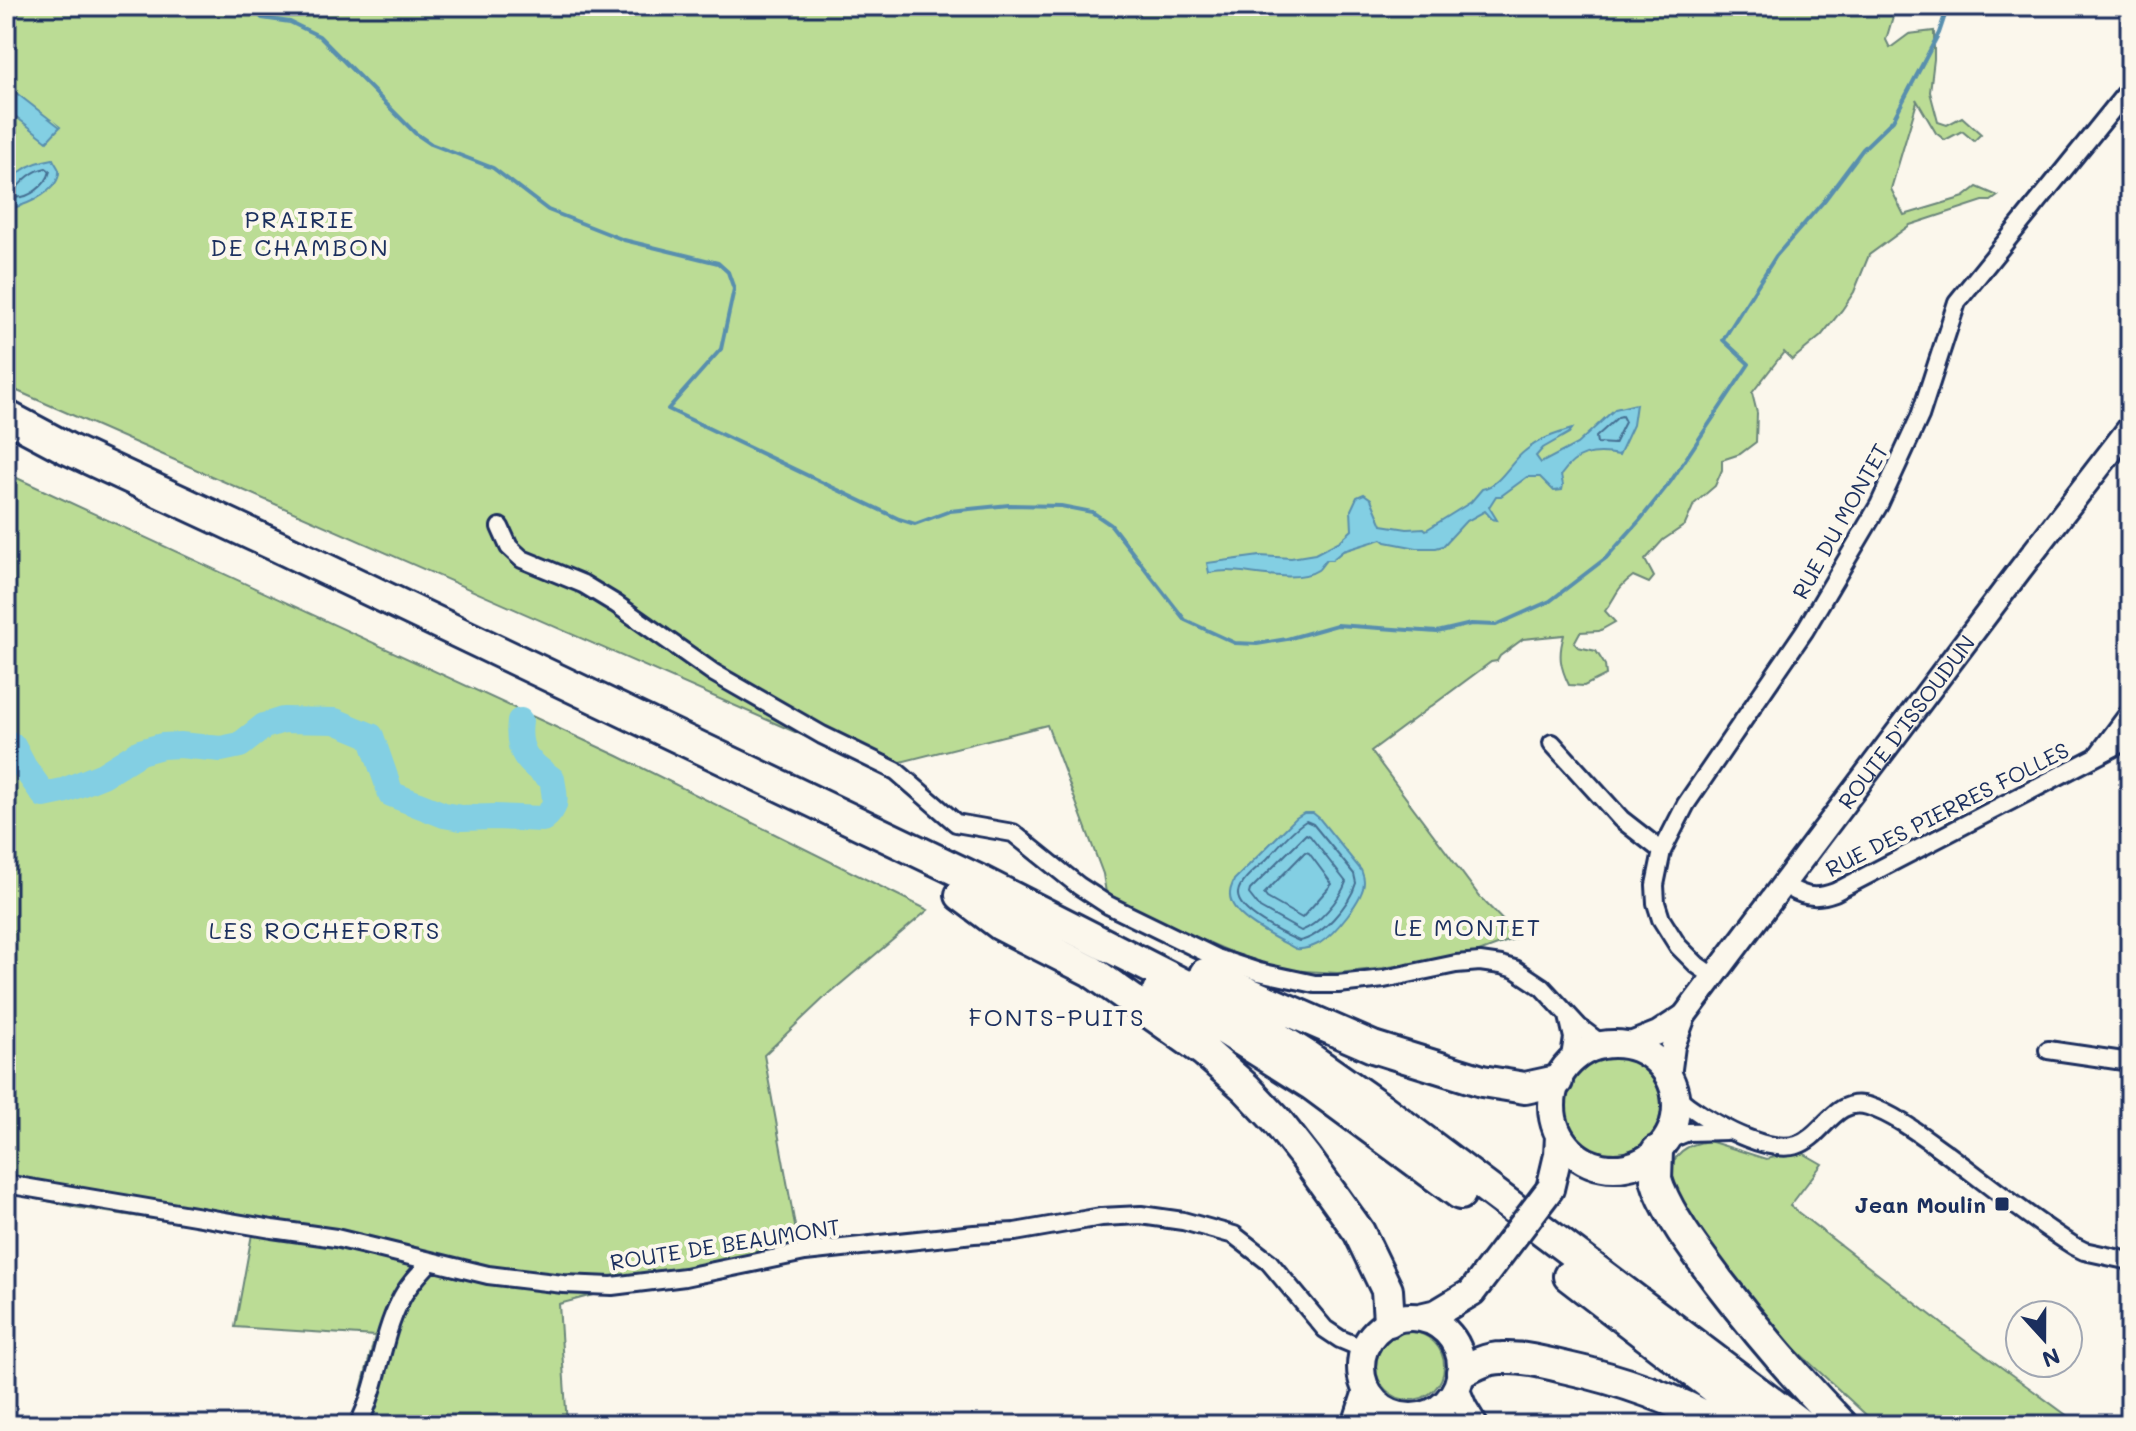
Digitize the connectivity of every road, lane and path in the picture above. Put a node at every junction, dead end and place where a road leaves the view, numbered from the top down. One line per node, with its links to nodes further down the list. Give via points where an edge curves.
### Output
1 (2130, 88): 10 (street, RUE DU MONTET, via 1957,302 1920,416 1879,505 1805,630 1686,804)
2 (6, 416): 13 (highway)
3 (2128, 435): 11 (main road, ROUTE D'ISSOUDUN)
4 (6, 438): 12 (highway)
5 (500, 527): 15 (street, via 522,559 594,590 714,673 896,771 956,823 1013,833 1108,905 1217,958 1315,984 1489,963 1525,975)
6 (2130, 711): 9 (street)
7 (2130, 739): 9 (street, RUE DES PIERRES FOLLES)
8 (1552, 743): 10 (street, via 1621,819)
9 (2095, 758): 11 (street, RUE DES PIERRES FOLLES, via 1835,892 1809,897)
10 (1662, 851): 14 (street, RUE DU MONTET, via 1655,885 1661,919 1678,946)
11 (1783, 884): 14 (main road, ROUTE D'ISSOUDUN)
12 (961, 895): 32 (highway, via 1001,925 1091,971 1204,1051 1246,1088 1277,1121 1359,1232 1387,1290); 43 (highway, via 1123,972 1311,1084)
13 (1028, 904): 20 (highway, via 1117,933 1373,1047 1482,1081 1525,1088); 44 (highway, via 1226,1006 1305,1055)
14 (1714, 977): 16 (main road, ROUTE D'ISSOUDUN)
15 (1562, 1008): 17 (street, via 1584,1031); 20 (street, via 1573,1045)
16 (1688, 1010): 17 (main road, ROUTE D'ISSOUDUN, via 1658,1033); 21 (main road, ROUTE D'ISSOUDUN, via 1673,1046)
17 (1616, 1045): 20 (main road, via 1590,1048); 21 (main road, via 1652,1057)
18 (2048, 1050): 19 (street)
19 (2130, 1062)
20 (1563, 1072): 23 (main road, via 1552,1109)
21 (1672, 1086): 22 (street, via 1700,1116); 24 (main road, via 1675,1119)
22 (1731, 1131): 24 (street, via 1677,1135); 29 (street, via 1791,1146 1844,1108 1869,1107 1931,1142 2074,1246)
23 (1559, 1136): 25 (main road, via 1581,1159); 27 (main road)
24 (1661, 1146): 25 (main road, via 1639,1163); 45 (highway, via 1656,1179 1686,1238 1757,1332)
25 (1596, 1166): 27 (main road)
26 (6, 1184): 28 (street, ROUTE DE BEAUMONT, via 336,1238)
27 (1550, 1189): 30 (main road, bridge)
28 (431, 1261): 33 (street, ROUTE DE BEAUMONT, via 488,1275 612,1286 805,1252 1141,1215 1234,1235 1269,1262 1325,1329); 38 (street, via 392,1318)
29 (2130, 1261)
30 (1472, 1292): 31 (main road); 34 (main road, via 1460,1329)
31 (1420, 1317): 32 (main road); 34 (main road, via 1454,1340)
32 (1389, 1321): 33 (main road)
33 (1364, 1349): 35 (main road, via 1362,1378)
34 (1459, 1369): 36 (main road, via 1443,1405); 41 (main road, via 1465,1407); 42 (highway, via 1499,1357 1529,1359 1656,1393)
35 (1367, 1391): 37 (main road); 39 (main road)
36 (1427, 1415): 37 (main road); 40 (main road)
37 (1392, 1420)
38 (358, 1425)
39 (1356, 1425)
40 (1452, 1425)
41 (1476, 1425)
42 (1720, 1425)
43 (1763, 1425)
44 (1801, 1425)
45 (1842, 1425)

